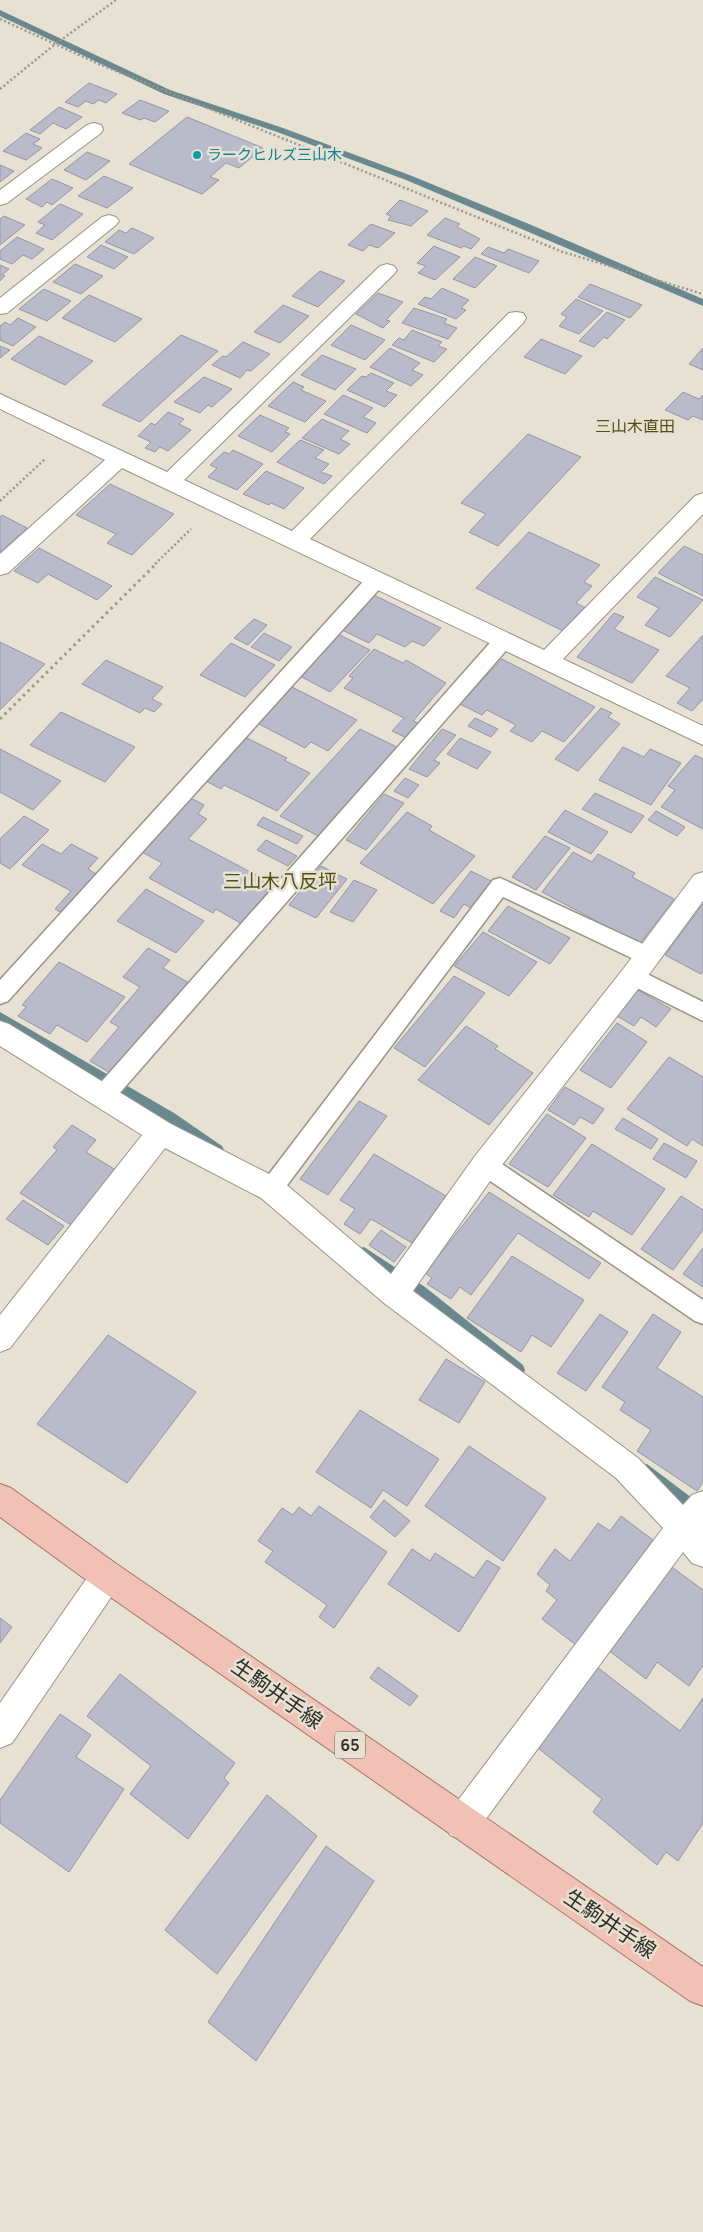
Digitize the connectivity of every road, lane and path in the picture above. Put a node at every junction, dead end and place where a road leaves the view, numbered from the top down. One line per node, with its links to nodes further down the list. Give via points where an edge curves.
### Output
1 (116, 0): 3 (path)
2 (0, 19): 3 (path)
3 (54, 45): 4 (path); 9 (path, via 563,252)
4 (0, 89)
5 (94, 129): 6 (street)
6 (0, 199)
7 (109, 221): 10 (street)
8 (387, 270): 15 (street)
9 (703, 294)
10 (0, 308)
11 (516, 318): 19 (street)
12 (0, 401): 13 (street)
13 (71, 434): 14 (street); 16 (path)
14 (120, 458): 15 (street); 20 (street)
15 (169, 482): 18 (street)
16 (0, 501)
17 (703, 501): 23 (street)
18 (216, 504): 19 (street); 24 (path)
19 (295, 541): 21 (street)
20 (0, 567)
21 (376, 580): 22 (street); 28 (lane)
22 (503, 641): 23 (street); 31 (lane)
23 (547, 662): 25 (street)
24 (0, 719)
25 (703, 736)
26 (703, 882): 27 (street)
27 (640, 966): 29 (lane); 33 (street); 34 (lane, via 500,886)
28 (0, 995)
29 (703, 1012)
30 (0, 1032): 31 (street)
31 (103, 1096): 32 (street)
32 (161, 1132): 34 (street); 37 (street)
33 (485, 1165): 35 (street); 36 (lane)
34 (271, 1189): 35 (street)
35 (394, 1294): 39 (street)
36 (703, 1313)
37 (0, 1338)
38 (0, 1499): 41 (main road, 生駒井手線 / 65)
39 (693, 1516): 40 (street); 43 (street)
40 (703, 1552)
41 (107, 1576): 42 (street); 43 (main road, 生駒井手線 / 65)
42 (0, 1731)
43 (462, 1823): 44 (main road, 生駒井手線 / 65)
44 (703, 1988)

